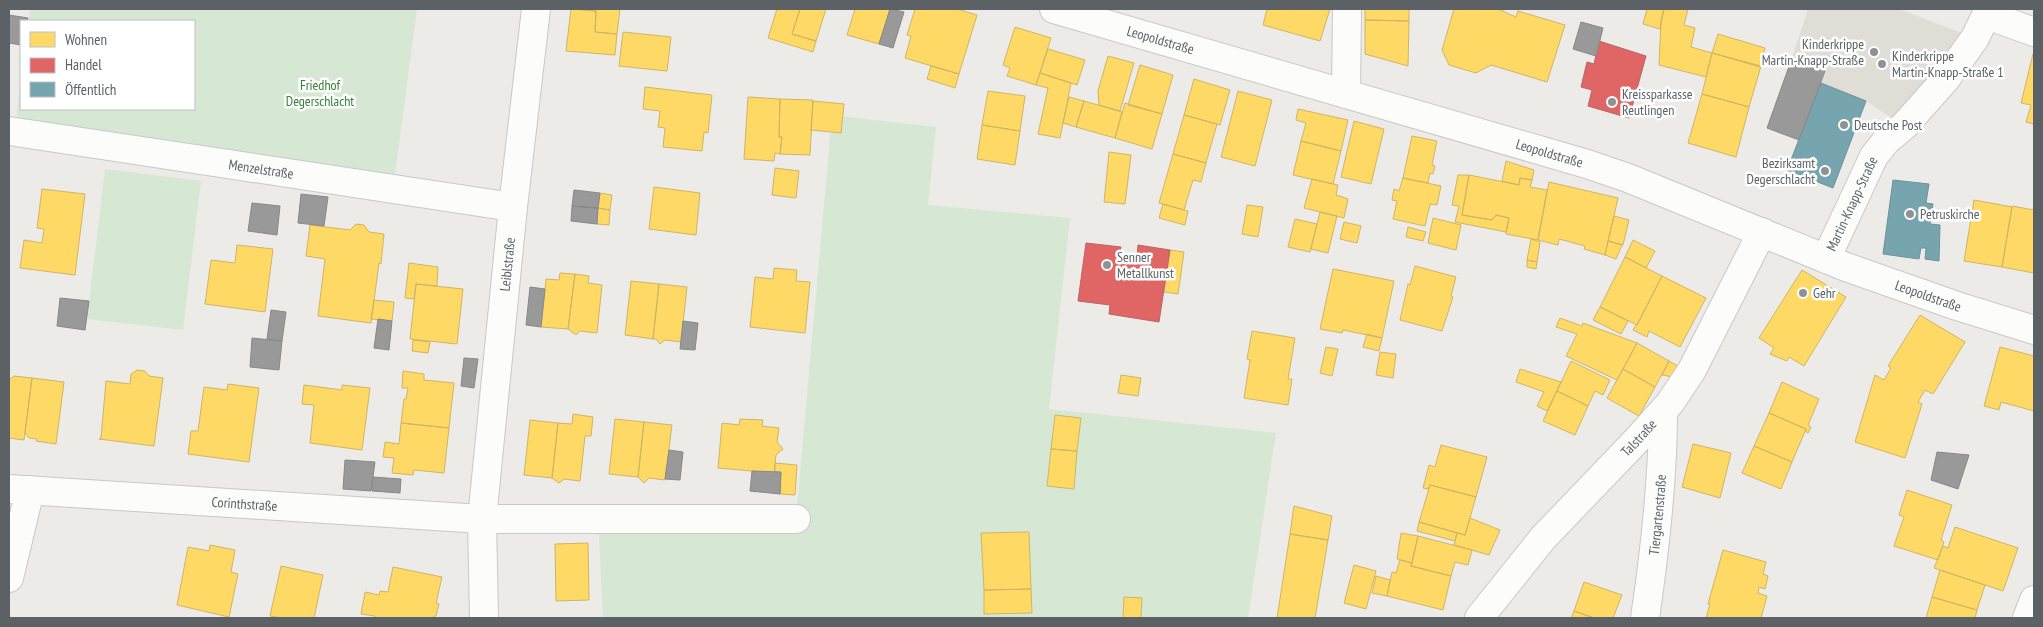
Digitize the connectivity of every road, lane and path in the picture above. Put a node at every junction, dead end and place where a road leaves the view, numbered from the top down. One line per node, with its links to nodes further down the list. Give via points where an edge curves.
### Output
1 (536, 9): 8 (street, Leiblstraße)
2 (1054, 9): 6 (street, Leopoldstraße)
3 (1347, 9): 6 (street)
4 (1988, 12): 5 (street); 10 (street, Martin-Knapp-Straße, via 1975,38 1945,80 1874,156)
5 (2034, 32)
6 (1346, 94): 9 (street, Leopoldstraße, via 1587,164)
7 (9, 131): 8 (street, Menzelstraße)
8 (513, 207): 14 (street, Leiblstraße)
9 (1762, 232): 10 (street, Leopoldstraße); 12 (street, Talstraße, via 1692,370)
10 (1826, 258): 11 (street, Leopoldstraße, via 1957,306)
11 (2034, 330)
12 (1663, 412): 19 (street, Talstraße, via 1553,527); 20 (street, Tiergartenstraße, via 1659,520)
13 (19, 490): 14 (street, Corinthstraße); 16 (street)
14 (482, 519): 15 (street); 18 (street, Leiblstraße)
15 (796, 519)
16 (9, 578)
17 (2034, 600): 21 (street)
18 (484, 618)
19 (1479, 618)
20 (1645, 618)
21 (2027, 618)

